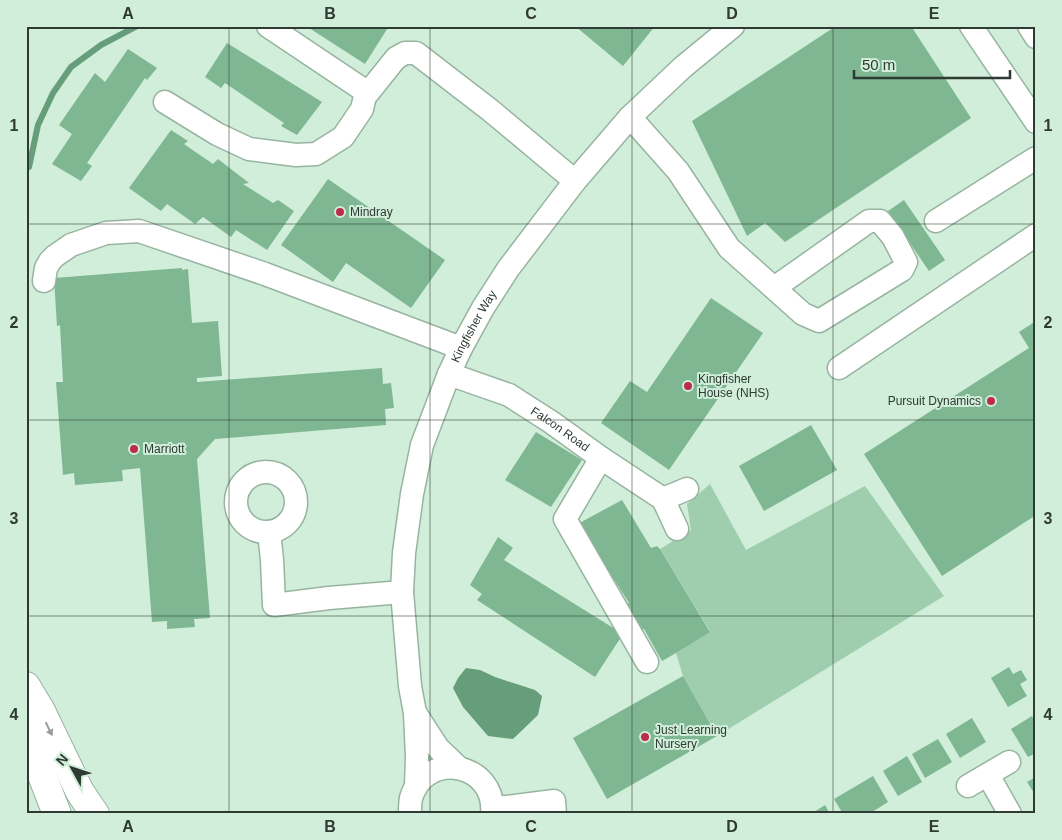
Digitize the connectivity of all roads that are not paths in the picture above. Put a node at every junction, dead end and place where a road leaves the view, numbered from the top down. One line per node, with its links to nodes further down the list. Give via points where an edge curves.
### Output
1 (268, 26): 6 (street)
2 (732, 26): 8 (street, Kingfisher Way)
3 (972, 26): 9 (street)
4 (1029, 26): 5 (street)
5 (1036, 37)
6 (366, 92): 7 (street, via 362,109 342,137 316,154 296,155 249,148 217,134); 11 (street, via 396,58 405,53 416,53)
7 (165, 102)
8 (630, 117): 11 (street, Kingfisher Way); 15 (street, via 678,171 729,248)
9 (1036, 122)
10 (1036, 158): 12 (street)
11 (575, 180): 16 (street, Kingfisher Way, via 508,269)
12 (936, 221)
13 (1036, 235): 17 (street)
14 (44, 281): 16 (street, via 50,261 71,246 106,233 139,231 265,274)
15 (774, 288): 15 (street, via 803,314 819,321 902,270 906,262 880,221 868,221)
16 (461, 348): 18 (street, Kingfisher Way)
17 (839, 368)
18 (449, 374): 19 (street, Falcon Road, via 509,395); 24 (street, Kingfisher Way, via 422,445 412,494)
19 (601, 458): 21 (street, Falcon Road); 25 (street, via 565,519)
20 (687, 489): 21 (street)
21 (663, 499): 22 (street)
22 (677, 529)
23 (269, 532): 24 (street, via 274,605)
24 (402, 592): 27 (street, Kingfisher Way)
25 (647, 662)
26 (26, 686): 36 (highway, one-way to 36, via 80,792)
27 (415, 713): 30 (street, Kingfisher Way, via 438,748); 33 (street, Kingfisher Way)
28 (26, 729): 35 (highway)
29 (1009, 762): 31 (street)
30 (459, 768): 33 (street, via 439,769); 34 (street, Kingfisher Way, via 482,780 489,791)
31 (988, 774): 32 (street); 39 (street)
32 (968, 786)
33 (416, 787): 37 (street, Kingfisher Way, via 410,800)
34 (493, 810): 38 (street, via 554,801)
35 (57, 814)
36 (95, 814)
37 (410, 814)
38 (554, 814)
39 (1010, 814)

